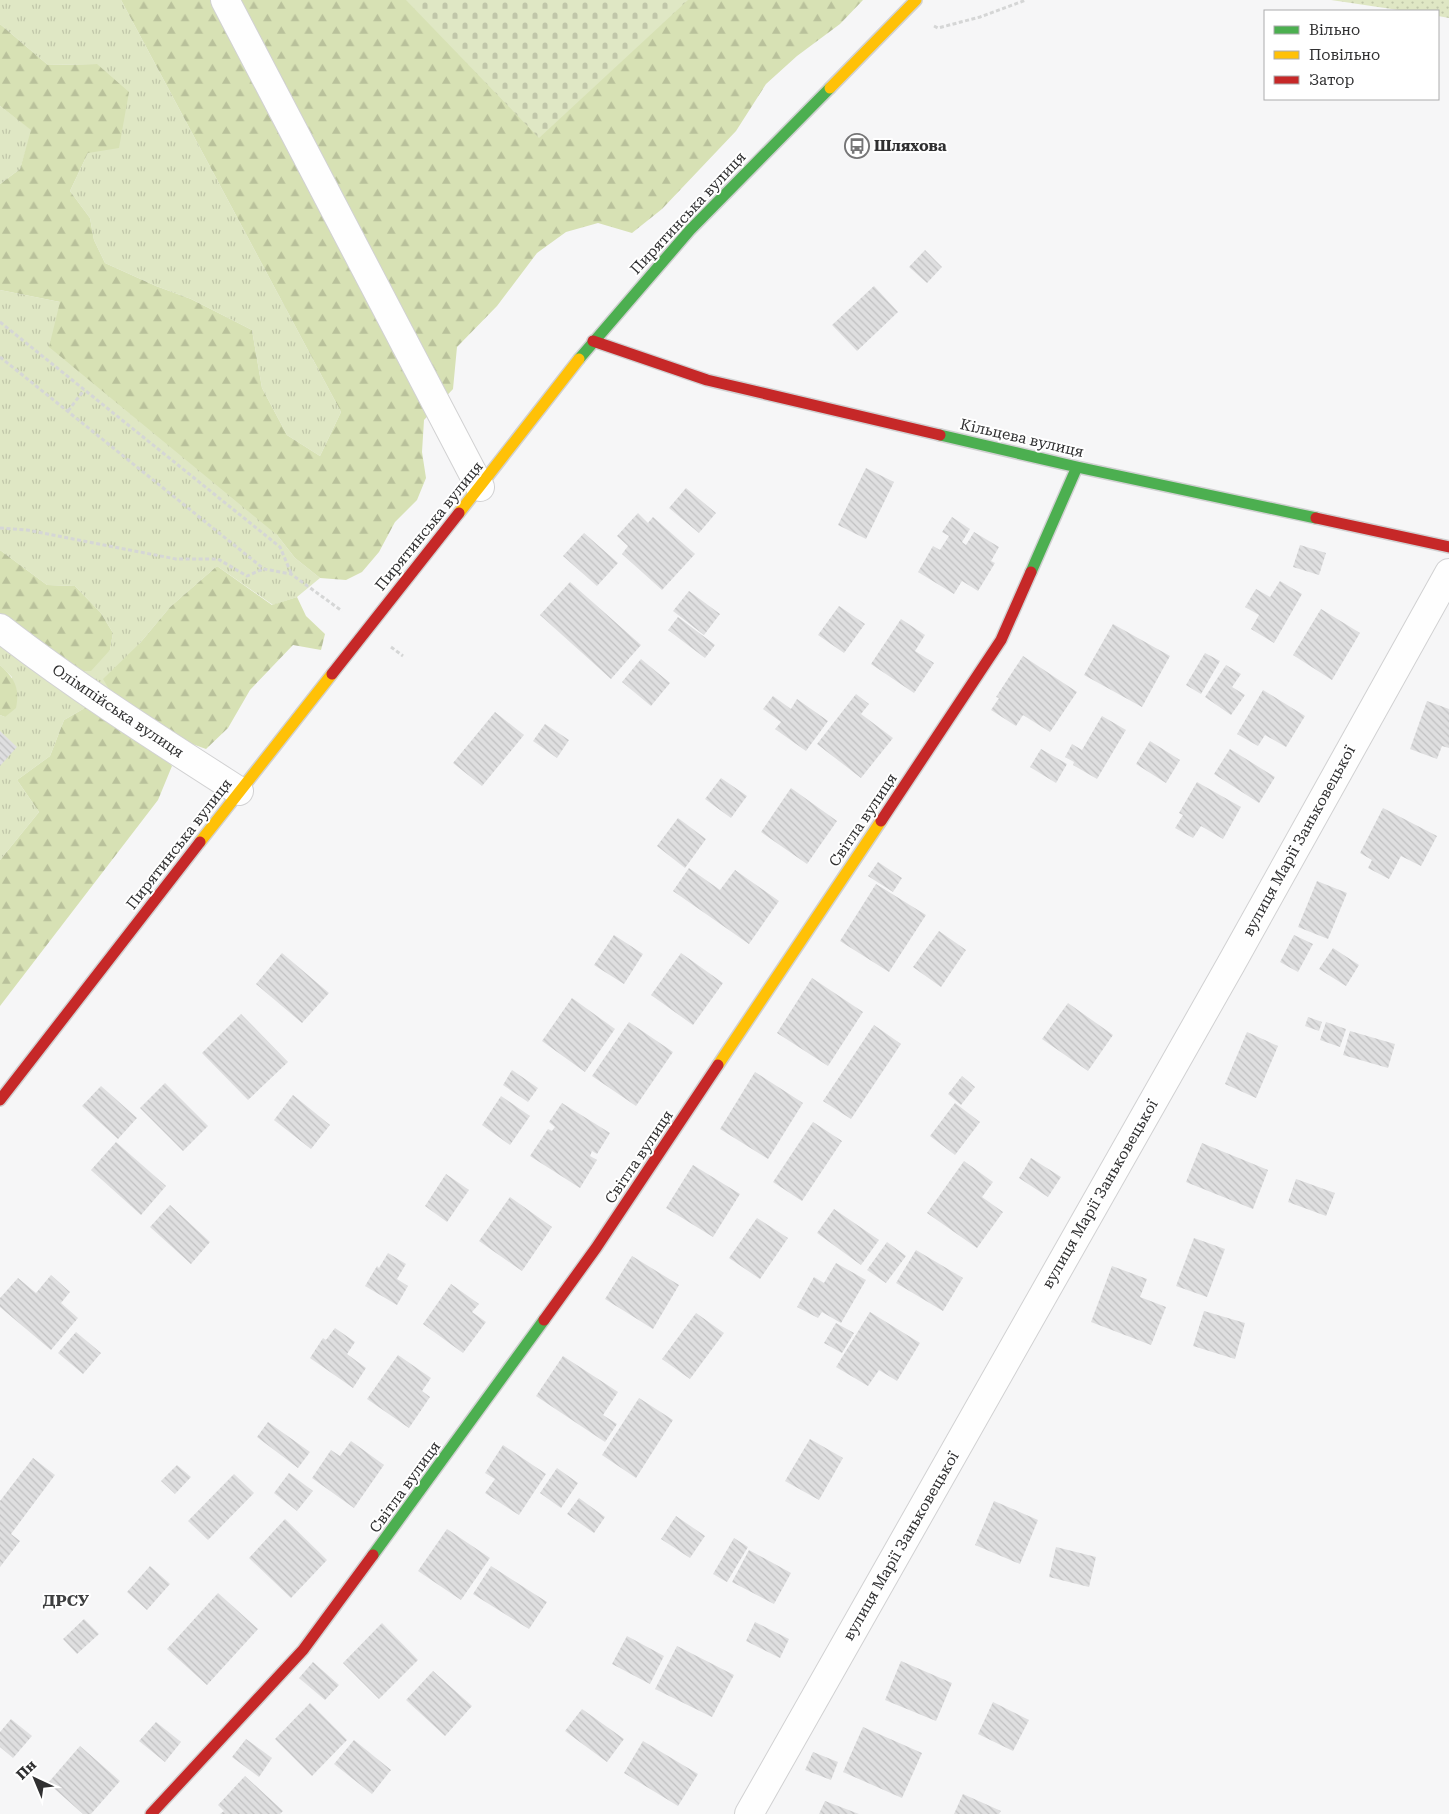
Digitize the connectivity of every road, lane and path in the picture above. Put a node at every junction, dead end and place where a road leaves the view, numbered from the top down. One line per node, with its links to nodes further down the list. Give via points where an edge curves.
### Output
1 (225, 0): 11 (street)
2 (916, 0): 4 (street, Пирятинська вулиця)
3 (1026, 0): 4 (path, via 980,18 938,28)
4 (905, 10): 6 (street, Пирятинська вулиця, via 690,230)
5 (0, 322): 8 (path)
6 (593, 341): 10 (street, Кільцева вулиця, via 707,380); 11 (street, Пирятинська вулиця)
7 (0, 357): 9 (path)
8 (84, 390): 9 (path); 14 (path, via 280,547 291,574)
9 (68, 411): 14 (path)
10 (1077, 466): 13 (street, Кільцева вулиця); 19 (street, Світла вулиця, via 1001,640 596,1248 303,1650)
11 (480, 487): 17 (street, Пирятинська вулиця)
12 (0, 528): 14 (path, via 27,530 176,560 218,559 247,576)
13 (1449, 547)
14 (264, 569)
15 (1449, 573): 20 (street, вулиця Марії Заньковецької)
16 (0, 628): 17 (street, Олімпійська вулиця, via 159,740)
17 (239, 791): 18 (street, Пирятинська вулиця)
18 (0, 1100)
19 (151, 1814)
20 (749, 1814)

